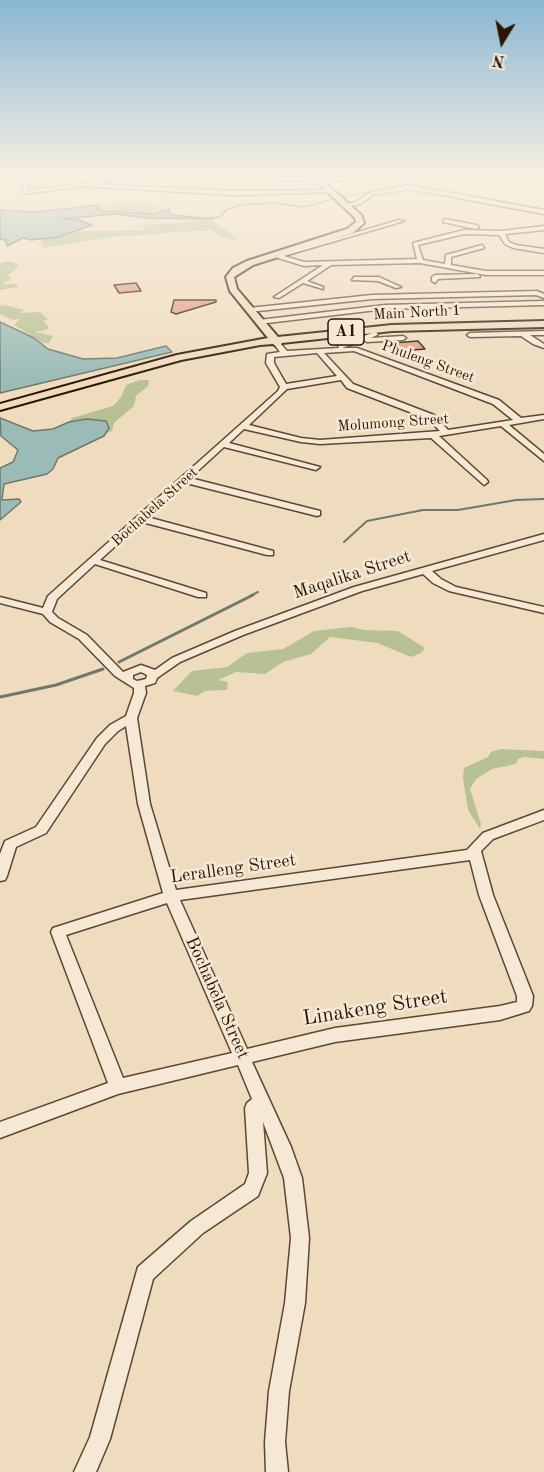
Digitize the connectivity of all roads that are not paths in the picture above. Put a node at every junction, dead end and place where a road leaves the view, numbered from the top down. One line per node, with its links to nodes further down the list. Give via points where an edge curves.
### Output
1 (305, 246): 7 (main road)
2 (313, 246): 7 (street)
3 (415, 246): 8 (street)
4 (512, 246): 6 (street)
5 (482, 247): 10 (street, via 448,256)
6 (544, 251)
7 (276, 256): 9 (street, via 292,263); 24 (main road, via 236,270 230,277 233,289)
8 (420, 261): 10 (street); 11 (street)
9 (329, 264): 11 (street); 16 (street)
10 (448, 265): 13 (street)
11 (388, 269): 15 (street)
12 (544, 273): 13 (street)
13 (484, 274): 17 (street, via 435,277); 20 (street, via 483,282)
14 (354, 279): 15 (street)
15 (379, 279): 18 (street)
16 (303, 281): 19 (street); 22 (street)
17 (435, 281)
18 (398, 287)
19 (321, 288)
20 (472, 295): 21 (street); 24 (street, via 367,297)
21 (544, 296)
22 (277, 297)
23 (544, 303): 25 (street, via 385,307)
24 (249, 309): 25 (main road)
25 (259, 322): 32 (main road)
26 (544, 325): 29 (main road, Main North 1 / A1); 32 (main road, Main North 1 / A1, via 392,328)
27 (522, 333): 28 (street); 30 (street); 33 (street)
28 (544, 333)
29 (375, 334): 32 (main road, Main North 1 / A1); 35 (street)
30 (470, 335)
31 (403, 338): 34 (street, via 367,340)
32 (277, 342): 36 (street); 39 (main road, Main North 1 / A1, via 151,365)
33 (544, 346)
34 (355, 349): 35 (street, Phuleng Street); 41 (street, Phuleng Street, via 496,402)
35 (318, 350): 36 (street, Phuleng Street); 37 (street)
36 (285, 353): 38 (street, via 270,356)
37 (341, 378): 38 (street); 44 (street, via 350,386 436,419)
38 (284, 387): 43 (street, Bochabela Street)
39 (0, 407)
40 (544, 417): 41 (street, Molumong Street)
41 (519, 421): 42 (street, Molumong Street)
42 (503, 424): 44 (street, Molumong Street); 47 (street)
43 (245, 427): 45 (street, Molumong Street, via 311,442); 46 (street, Bochabela Street)
44 (446, 433): 45 (street, Molumong Street)
45 (433, 435): 50 (street)
46 (225, 445): 48 (street); 49 (street, Bochabela Street)
47 (544, 458)
48 (316, 467)
49 (186, 480): 51 (street); 52 (street, Bochabela Street)
50 (484, 482)
51 (317, 513)
52 (143, 519): 54 (street); 55 (street, Bochabela Street)
53 (544, 537): 56 (street, Maqalika Street)
54 (270, 553)
55 (94, 561): 57 (street); 60 (street, Bochabela Street, via 52,598)
56 (424, 570): 59 (street, via 453,589); 61 (street, Maqalika Street, via 283,616)
57 (202, 595)
58 (0, 600): 60 (street)
59 (544, 610)
60 (47, 612): 61 (street, via 83,636 112,666)
61 (139, 673): 62 (street, via 132,684); 62 (street, Maqalika Street, via 151,681)
62 (139, 685): 63 (street, Bochabela Street)
63 (131, 718): 66 (street, via 101,741 42,830 10,844); 67 (street, Bochabela Street, via 144,807)
64 (544, 815): 65 (street, via 488,836 476,846)
65 (474, 854): 67 (street, Leralleng Street); 68 (street, Linakeng Street, via 525,996 524,1006 335,1035)
66 (0, 876)
67 (171, 896): 68 (street, Bochabela Street); 69 (street, Leralleng Street, via 58,932)
68 (243, 1057): 69 (street, Linakeng Street); 70 (street, Bochabela Street)
69 (118, 1087): 71 (street, Linakeng Street)
70 (262, 1101): 72 (street, via 254,1108 258,1173 252,1190 197,1227 145,1274 100,1440); 73 (street, Bochabela Street, via 293,1178 300,1238 295,1303 279,1391)
71 (0, 1130)
72 (85, 1472)
73 (277, 1472)

